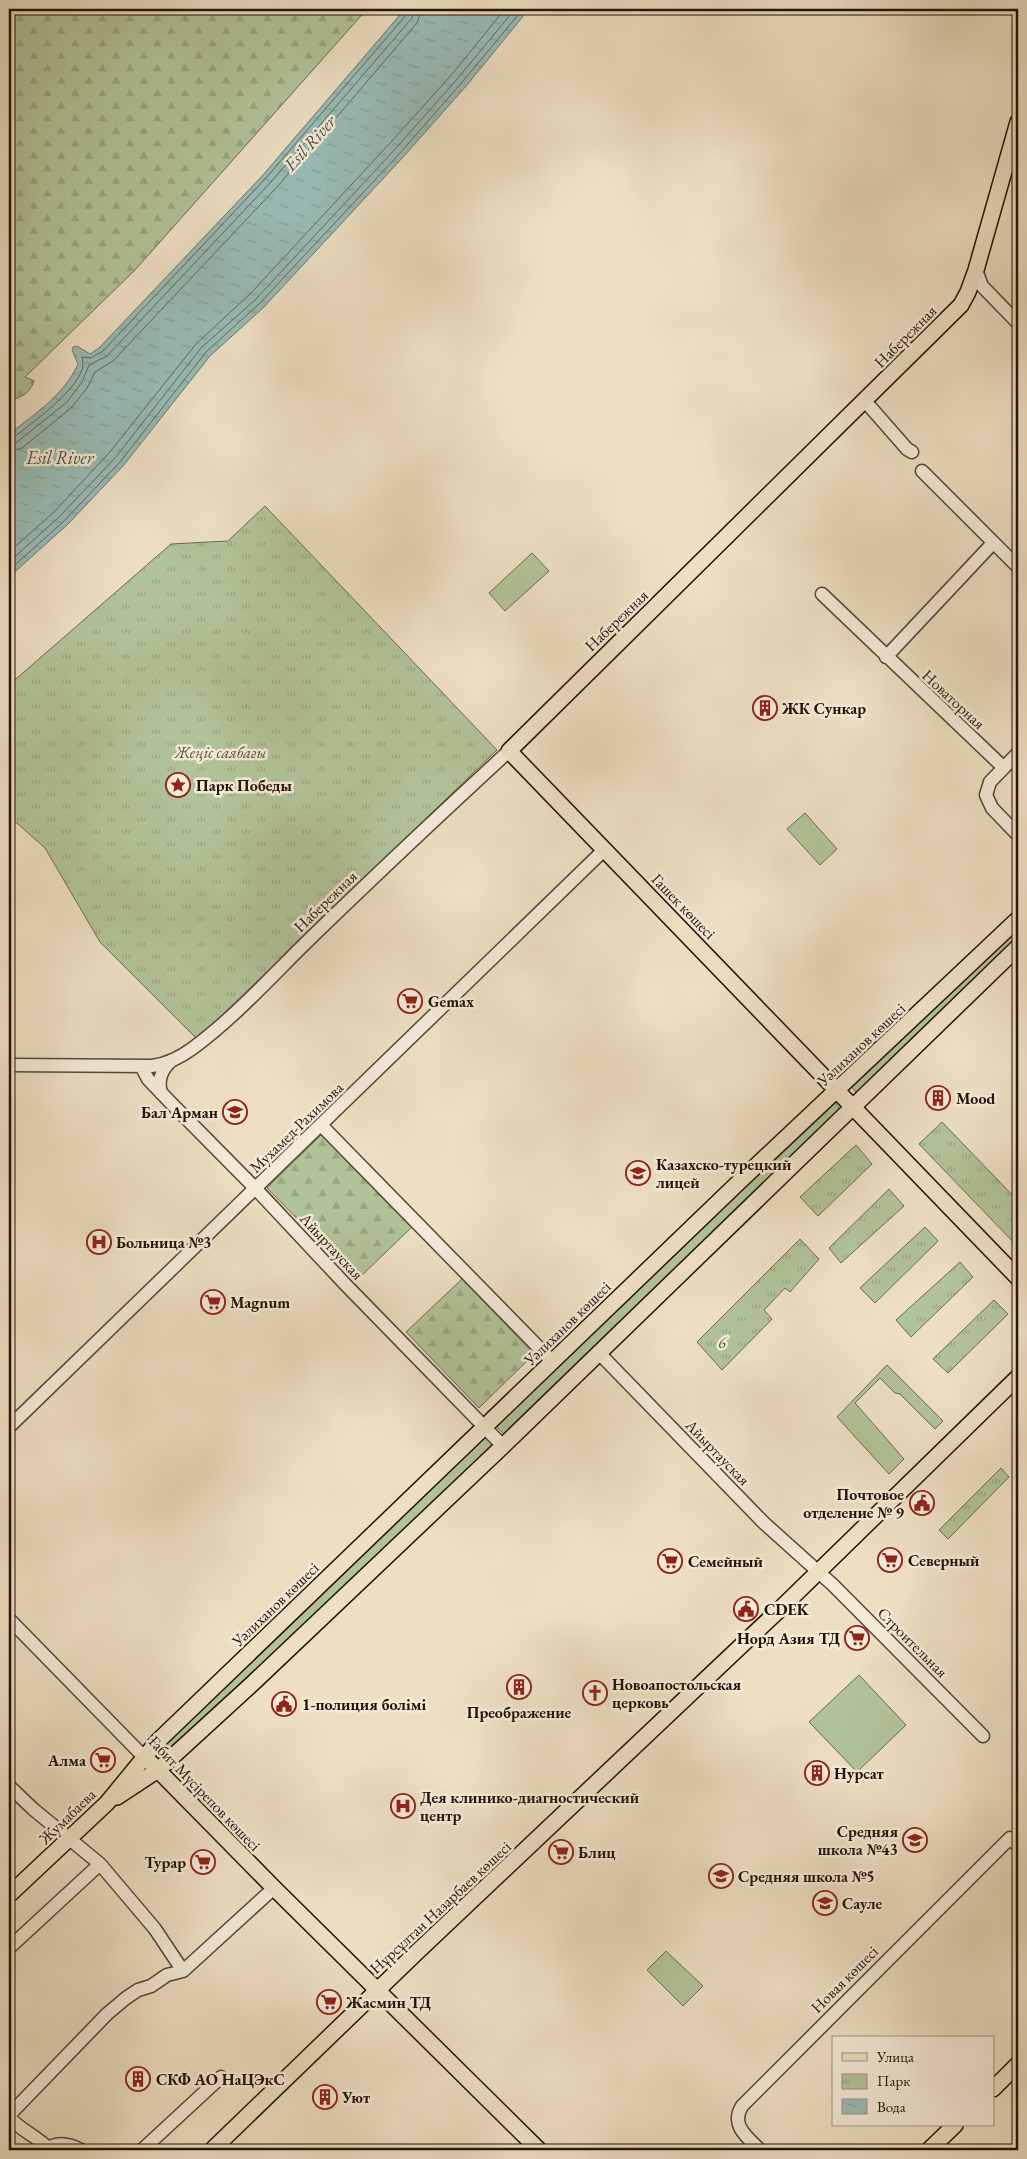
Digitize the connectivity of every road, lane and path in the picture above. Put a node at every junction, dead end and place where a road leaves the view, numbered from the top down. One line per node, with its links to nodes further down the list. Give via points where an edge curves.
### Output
1 (1018, 122): 2 (main road, Набережная)
2 (976, 270): 3 (street, via 980,283); 4 (main road, Набережная)
3 (990, 294): 4 (street, via 977,292); 5 (street)
4 (956, 311): 6 (main road, Набережная)
5 (1018, 323)
6 (865, 401): 7 (street); 13 (main road, Набережная)
7 (912, 452)
8 (922, 471): 9 (street)
9 (993, 543): 10 (street); 12 (street)
10 (1018, 567)
11 (822, 594): 12 (street, Новаторная)
12 (886, 657): 15 (street, Новаторная)
13 (509, 751): 17 (main road, Гашек көшесі); 20 (street, Набережная, via 260,990 203,1040)
14 (1018, 753): 15 (street)
15 (1003, 767): 16 (street, via 990,782 986,795 992,808)
16 (1018, 835)
17 (605, 849): 23 (main road, Гашек көшесі); 26 (street, Мухамед-Рахимова)
18 (1018, 919): 23 (main road, Уәлиханов көшесі)
19 (1018, 947): 25 (main road)
20 (172, 1060): 22 (street, Набережная); 24 (street, via 161,1073)
21 (9, 1065): 22 (street, Набережная)
22 (141, 1066): 24 (street, Айыртауская)
23 (836, 1088): 25 (main road, Гашек көшесі); 29 (main road, Уәлиханов көшесі)
24 (161, 1092): 27 (street, Айыртауская)
25 (854, 1108): 28 (main road, Гашек көшесі); 30 (main road)
26 (321, 1125): 27 (street, Мухамед-Рахимова); 32 (street)
27 (256, 1188): 34 (street, Мухамед-Рахимова); 35 (street, Айыртауская)
28 (1018, 1278)
29 (630, 1286): 30 (main road); 32 (main road, Уәлиханов көшесі)
30 (649, 1306): 31 (main road)
31 (598, 1352): 36 (main road); 37 (street, Айыртауская)
32 (552, 1362): 35 (main road, Уәлиханов көшесі)
33 (1018, 1377): 37 (main road, Нұрсұлтан Назарбаев көшесі)
34 (9, 1427)
35 (485, 1427): 36 (street, Айыртауская); 40 (main road, Уәлиханов көшесі)
36 (503, 1446): 41 (main road)
37 (817, 1572): 39 (street, Строительная); 51 (main road, Нұрсұлтан Назарбаев көшесі)
38 (9, 1619): 40 (street, Ғабит Мүсірепов көшесі)
39 (983, 1736)
40 (144, 1757): 41 (main road, Ғабит Мүсірепов көшесі); 43 (main road, Жумабаева)
41 (158, 1770): 43 (main road); 47 (main road, Ғабит Мүсірепов көшесі)
42 (9, 1786): 44 (street)
43 (107, 1803): 44 (main road, Жумабаева)
44 (70, 1839): 46 (street); 48 (main road, Жумабаева)
45 (1014, 1842): 62 (street, Новая көшесі, via 742,2106 737,2124)
46 (100, 1864): 49 (street); 50 (street, via 155,1929)
47 (274, 1888): 50 (street); 51 (main road, Ғабит Мүсірепов көшесі)
48 (9, 1895)
49 (9, 1948)
50 (182, 1970): 55 (street, via 138,1990 107,2014)
51 (378, 1990): 60 (main road, Нұрсұлтан Назарбаев көшесі); 61 (main road, Ғабит Мүсірепов көшесі)
52 (1018, 2064): 54 (main road)
53 (222, 2077): 59 (street)
54 (994, 2087)
55 (9, 2117): 57 (street)
56 (954, 2126): 63 (main road)
57 (47, 2149): 58 (street, via 66,2144)
58 (81, 2150)
59 (142, 2150)
60 (212, 2150)
61 (539, 2150)
62 (760, 2150)
63 (929, 2150)

